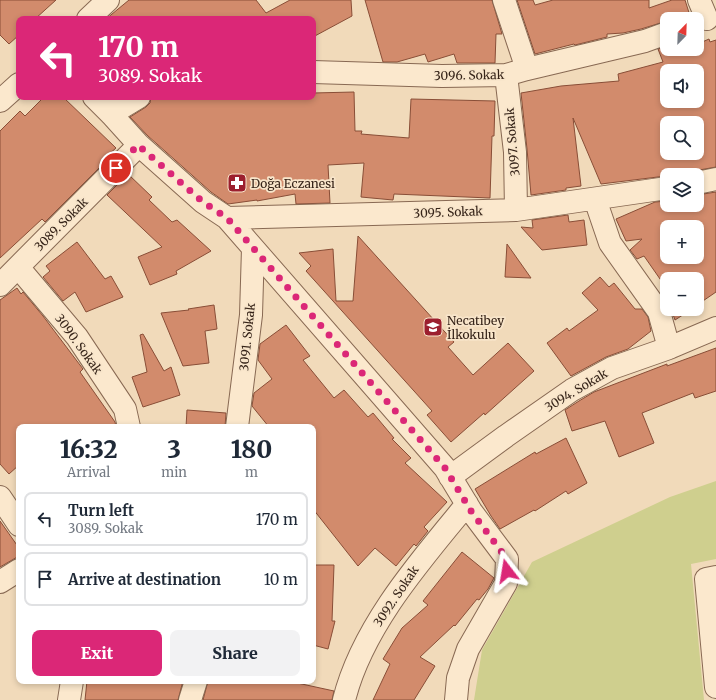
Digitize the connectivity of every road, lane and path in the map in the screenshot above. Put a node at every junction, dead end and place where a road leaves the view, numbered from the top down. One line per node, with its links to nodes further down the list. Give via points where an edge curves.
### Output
1 (108, 0): 3 (street)
2 (504, 0): 5 (street)
3 (91, 16)
4 (660, 36): 5 (street, 3096. Sokak)
5 (527, 69): 7 (street, 3096. Sokak)
6 (316, 72): 7 (street, 3096. Sokak)
7 (506, 76): 16 (street, 3097. Sokak, via 515,152)
8 (16, 87): 11 (street)
9 (97, 100): 12 (street)
10 (134, 100): 12 (street)
11 (0, 101)
12 (111, 114): 13 (street)
13 (138, 145): 17 (street, via 203,202); 19 (street, 3089. Sokak)
14 (660, 189): 15 (street, 3095. Sokak)
15 (595, 199): 16 (street, 3095. Sokak); 22 (street, via 610,243 660,312)
16 (516, 210): 17 (street, 3095. Sokak)
17 (227, 218): 18 (street)
18 (253, 248): 24 (street, 3091. Sokak, via 251,315); 25 (street, via 445,468)
19 (18, 267): 20 (street, 3089. Sokak); 23 (street, 3090. Sokak, via 77,337 125,409)
20 (0, 285)
21 (716, 328): 22 (street, 3094. Sokak)
22 (670, 348): 25 (street, 3094. Sokak, via 612,368 572,390)
23 (128, 424)
24 (237, 424)
25 (450, 477): 27 (street)
26 (0, 497): 28 (street)
27 (467, 504): 37 (street, 3092. Sokak, via 416,565 370,635); 38 (street, via 507,559 506,583 468,649 458,678)
28 (16, 521)
29 (16, 572): 31 (street)
30 (716, 577): 34 (street, via 706,579)
31 (0, 582)
32 (72, 684): 35 (street)
33 (195, 684): 36 (street)
34 (716, 687)
35 (69, 700)
36 (190, 700)
37 (344, 700)
38 (456, 700)

